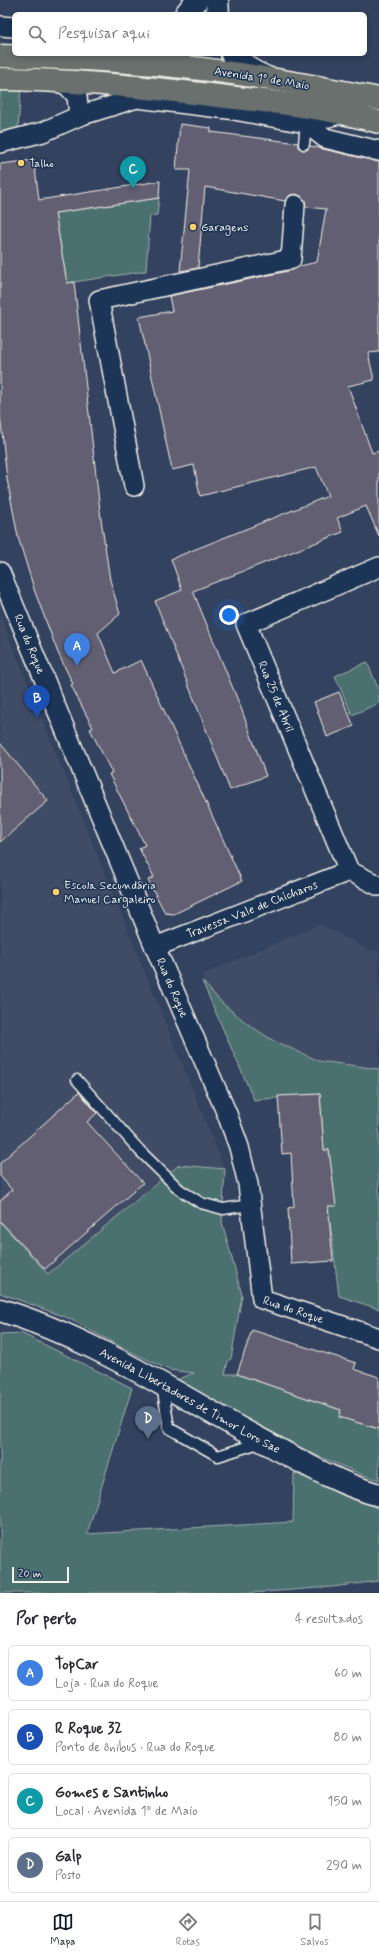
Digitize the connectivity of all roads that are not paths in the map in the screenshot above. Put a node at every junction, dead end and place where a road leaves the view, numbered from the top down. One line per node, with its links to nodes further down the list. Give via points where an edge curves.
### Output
1 (197, 0): 3 (main road)
2 (217, 0): 4 (main road)
3 (188, 12)
4 (218, 12)
5 (0, 26): 6 (street)
6 (12, 27)
7 (0, 56): 10 (main road, Avenida 1º de Maio)
8 (133, 56): 10 (main road)
9 (233, 56): 11 (main road, via 254,72)
10 (117, 61): 11 (main road, Avenida 1º de Maio)
11 (268, 78): 14 (main road, Avenida 1º de Maio)
12 (0, 79): 13 (main road, Avenida 1º de Maio)
13 (49, 80): 15 (main road, Avenida 1º de Maio, via 176,90); 16 (street, via 67,85 73,90 78,96)
14 (379, 99)
15 (344, 113): 17 (main road, Avenida 1º de Maio); 18 (street, Avenida 1º de Maio)
16 (79, 116): 18 (street, Avenida 1º de Maio, via 128,100 146,98); 19 (street, via 43,132)
17 (379, 122)
18 (306, 123): 20 (lane); 21 (street, Avenida 1º de Maio, via 325,138)
19 (0, 143)
20 (304, 144)
21 (379, 151)
22 (295, 205): 23 (street, via 291,259 98,300)
23 (134, 486)
24 (379, 567): 26 (street, Rua 25 de Abril, via 246,624)
25 (0, 572): 28 (street, Rua do Roque)
26 (349, 871): 27 (street); 28 (street, Travessa Vale de Chícharos)
27 (379, 886)
28 (155, 947): 30 (street, Rua do Roque, via 227,1114 239,1147)
29 (77, 1080): 30 (lane, via 140,1151 180,1190 201,1203 223,1209)
30 (250, 1205): 32 (street, Rua do Roque, via 262,1299)
31 (0, 1310): 33 (main road, Avenida Libertadores de Timor Loro Sae, via 32,1319)
32 (379, 1338)
33 (162, 1385): 34 (main road, Avenida Libertadores de Timor Loro Sae); 34 (lane, via 169,1428 218,1456)
34 (263, 1442): 35 (main road, Avenida Libertadores de Timor Loro Sae, via 338,1479)
35 (379, 1495)

